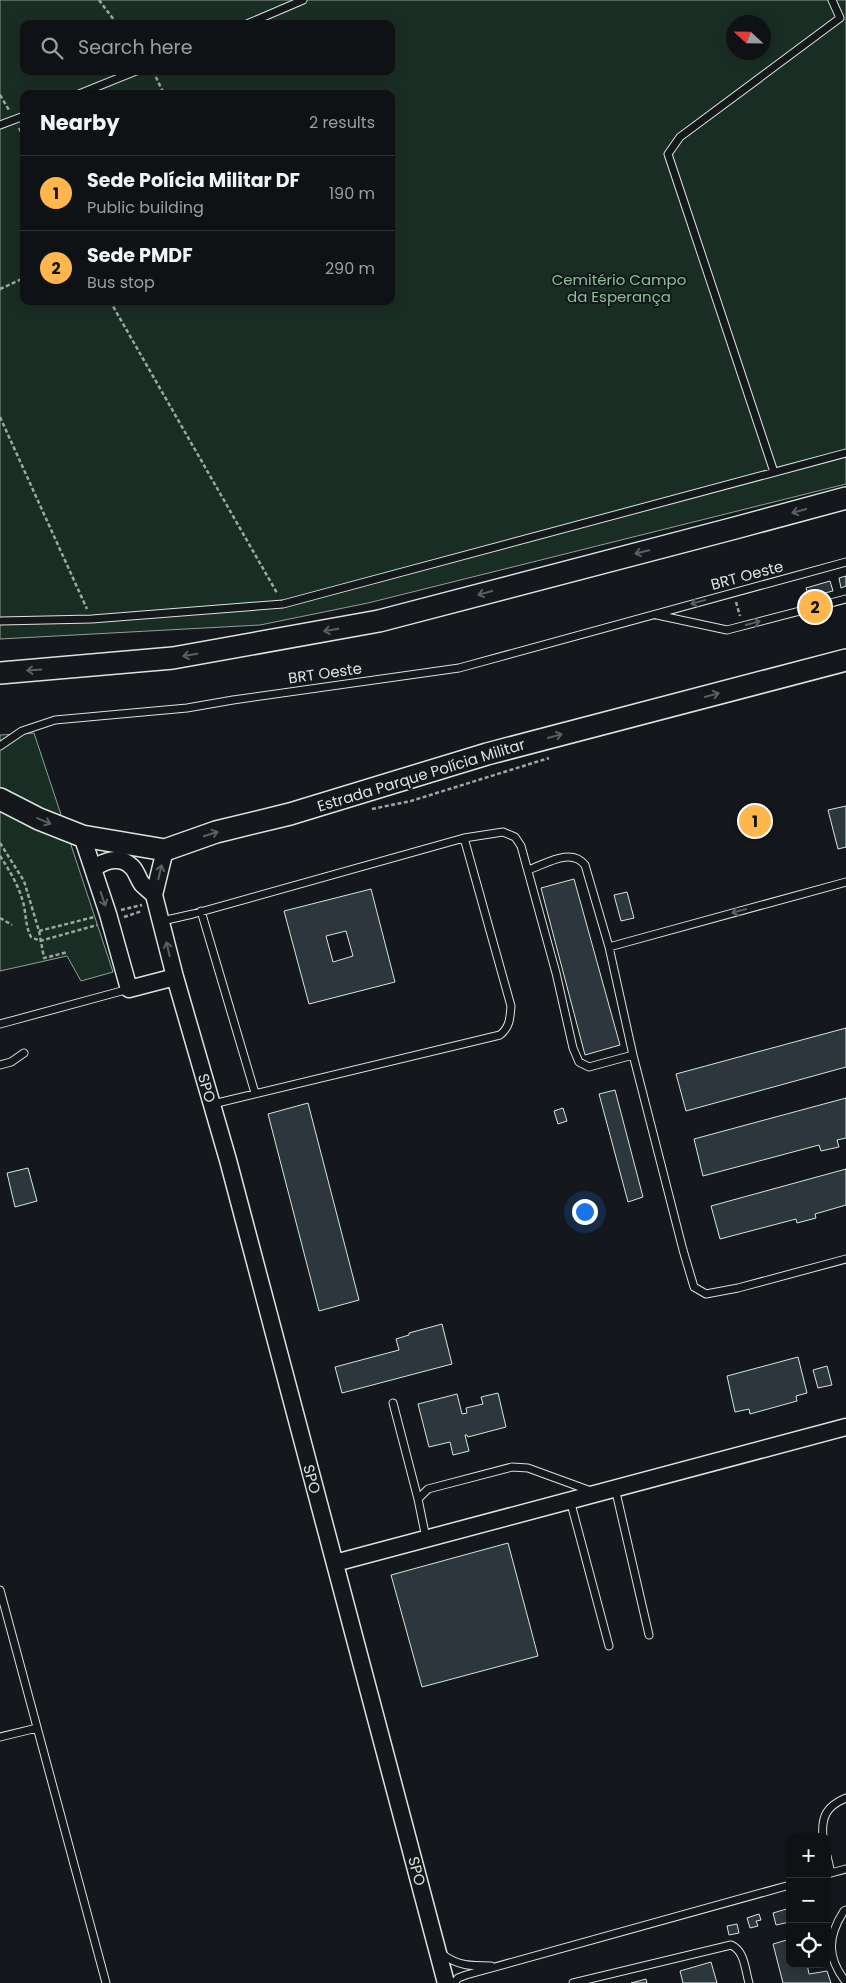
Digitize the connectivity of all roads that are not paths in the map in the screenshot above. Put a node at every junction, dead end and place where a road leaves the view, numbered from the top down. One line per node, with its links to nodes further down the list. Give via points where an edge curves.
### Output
1 (303, 0): 4 (lane)
2 (832, 0): 3 (lane)
3 (843, 18): 10 (lane, via 680,137 668,154)
4 (256, 20)
5 (126, 75): 6 (lane)
6 (90, 90)
7 (20, 118): 8 (lane)
8 (0, 125)
9 (846, 453): 10 (lane)
10 (774, 472): 15 (lane, via 282,604 92,619)
11 (846, 498): 17 (main road, one-way to 17, via 379,621 173,658)
12 (846, 562): 14 (lane, BRT Oeste, one-way to 14)
13 (846, 599): 14 (lane, BRT Oeste, one-way to 13, via 727,630)
14 (655, 614): 18 (lane, BRT Oeste, via 459,668 187,708 55,720 22,731)
15 (0, 621)
16 (846, 660): 22 (main road, Estrada Parque Polícia Militar, one-way to 16, via 216,832 290,814 487,754)
17 (0, 673)
18 (0, 746)
19 (0, 799): 20 (main road, Estrada Parque Polícia Militar, one-way to 20)
20 (82, 836): 22 (main road, Estrada Parque Polícia Militar); 23 (street)
21 (464, 838): 24 (lane, via 503,832 510,834 521,846); 27 (lane); 36 (lane, via 511,1006 507,1028 500,1035)
22 (165, 850): 26 (street, one-way to 22)
23 (93, 869): 26 (street, via 101,863 124,860); 31 (street, one-way to 31)
24 (528, 870): 29 (lane, via 568,856 583,862); 34 (lane, via 579,1062 589,1067)
25 (845, 884): 29 (lane, one-way to 29)
26 (154, 895): 28 (street, SPO)
27 (201, 911): 28 (lane); 36 (lane)
28 (162, 921): 30 (street, SPO, one-way to 28)
29 (609, 946): 34 (lane)
30 (175, 977): 31 (street); 37 (street, SPO)
31 (129, 988): 32 (lane)
32 (0, 1024)
33 (24, 1053): 35 (lane)
34 (633, 1055): 38 (lane, via 694,1287 706,1294)
35 (0, 1066)
36 (255, 1093): 37 (lane)
37 (212, 1104): 46 (street, SPO)
38 (846, 1259)
39 (393, 1403): 43 (lane)
40 (846, 1427): 41 (street)
41 (615, 1488): 42 (street); 48 (lane)
42 (596, 1493): 43 (lane, via 528,1468 512,1467 428,1489); 44 (street)
43 (418, 1499): 45 (lane)
44 (570, 1500): 45 (street); 49 (lane)
45 (426, 1538): 46 (street)
46 (335, 1563): 58 (street, SPO)
47 (0, 1590): 50 (lane)
48 (649, 1635)
49 (609, 1646)
50 (37, 1728): 51 (lane); 61 (lane)
51 (0, 1737)
52 (846, 1798): 53 (lane, via 833,1804 825,1814)
53 (823, 1833)
54 (846, 1869): 55 (lane)
55 (831, 1873)
56 (786, 1886): 59 (lane)
57 (846, 1910): 60 (lane, via 836,1923 832,1955)
58 (438, 1951): 59 (lane, via 455,1963 466,1966); 62 (street, SPO)
59 (501, 1966): 63 (lane, via 466,1975)
60 (846, 1982)
61 (106, 1983)
62 (446, 1983)
63 (454, 1983)
64 (573, 1983): 65 (lane, via 732,1946 742,1954)
65 (748, 1983)

